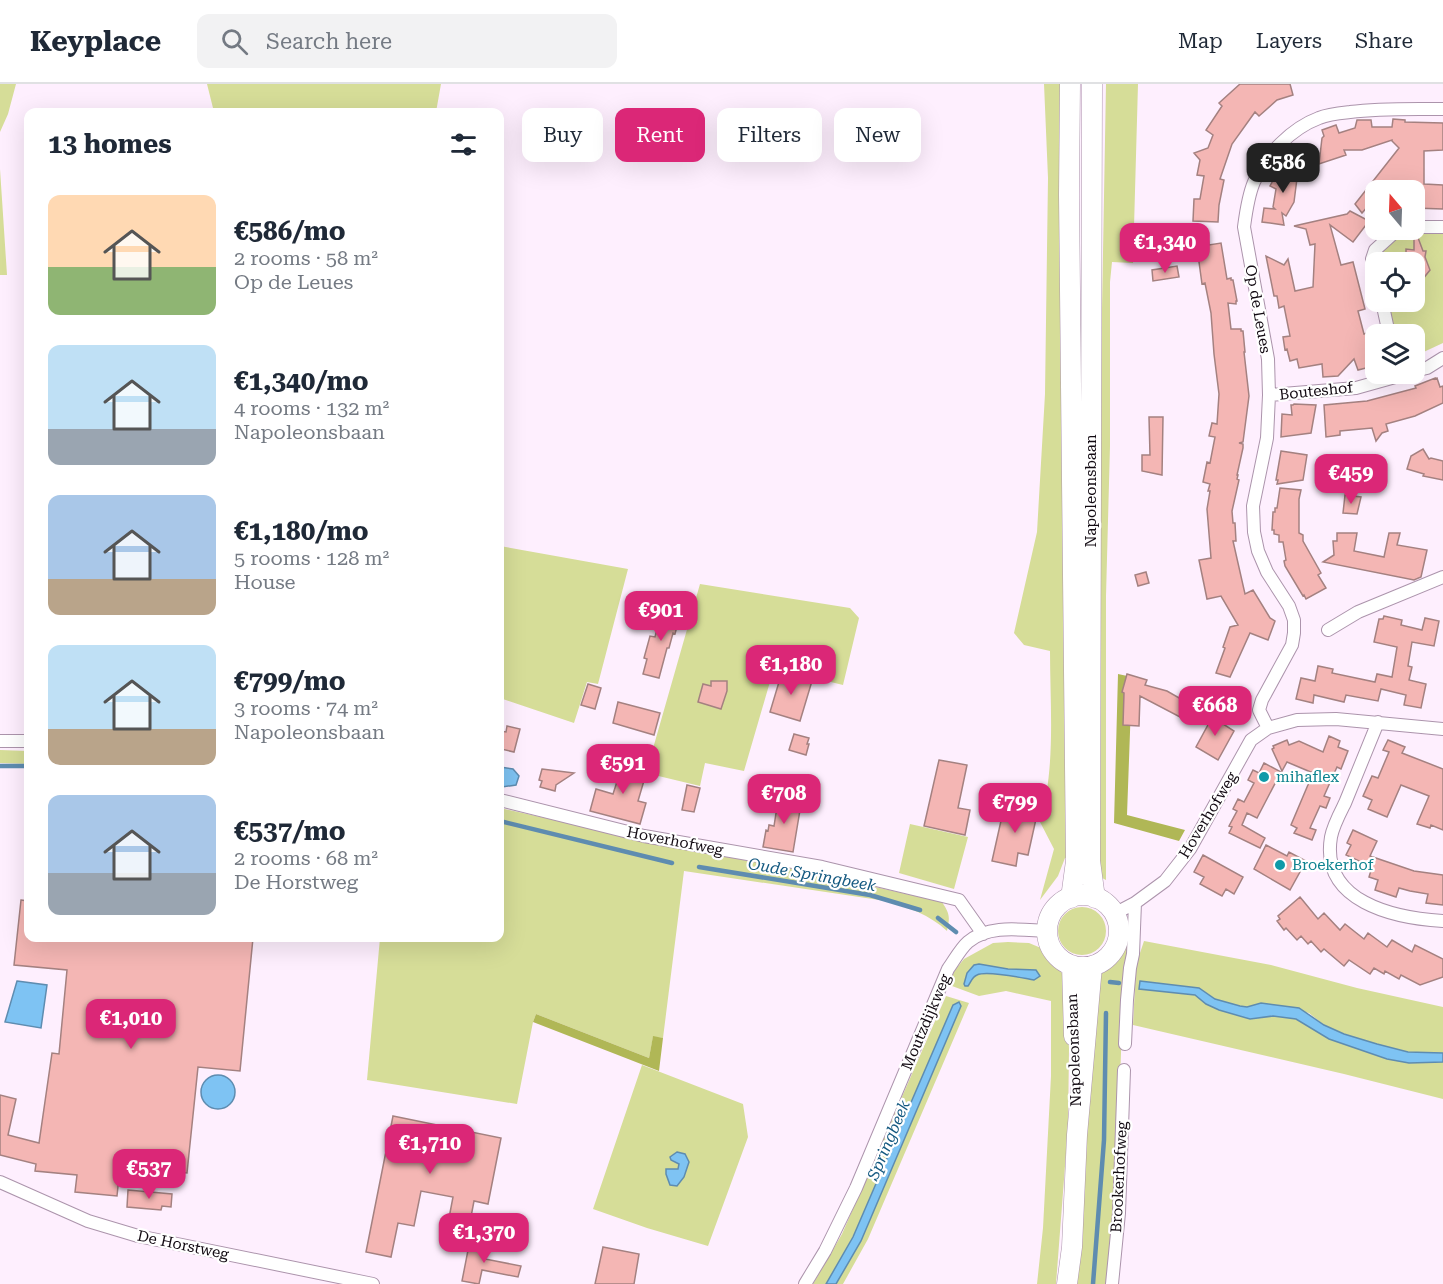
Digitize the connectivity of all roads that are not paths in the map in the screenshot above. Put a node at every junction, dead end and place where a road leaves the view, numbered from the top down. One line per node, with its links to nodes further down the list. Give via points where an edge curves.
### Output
1 (1070, 84): 20 (main road, Napoleonsbaan, via 1076,849)
2 (1092, 84): 21 (main road, Napoleonsbaan, via 1090,861)
3 (1443, 109): 11 (street, Op de Leues, via 1379,109 1319,117 1298,129 1262,166 1246,208 1244,227 1268,359)
4 (1425, 227): 5 (street)
5 (1443, 227)
6 (1386, 240): 7 (street)
7 (1374, 252)
8 (1443, 358): 9 (street)
9 (1425, 368)
10 (1369, 384): 11 (street, Bouteshof)
11 (1269, 395): 16 (street, Op de Leues, via 1254,532 1267,572 1289,606 1294,633 1292,645 1259,710)
12 (1443, 577): 13 (street, via 1358,612)
13 (1328, 630)
14 (1378, 722): 15 (street, Hoverhofweg); 16 (street, Hoverhofweg, via 1297,720); 24 (street, via 1331,836 1330,857 1335,874 1348,892 1373,908 1421,920)
15 (1442, 725)
16 (1268, 728): 22 (street, Hoverhofweg, via 1251,740 1191,849 1165,881)
17 (0, 741): 18 (street)
18 (24, 741)
19 (504, 801): 26 (street, Hoverhofweg, via 644,836 822,867 959,900)
20 (1071, 898): 21 (main road); 25 (main road, via 1054,910)
21 (1095, 898): 23 (main road)
22 (1135, 903): 23 (street, Hoverhofweg); 29 (street)
23 (1114, 914): 28 (main road, via 1119,935 1116,946 1102,962)
24 (1443, 921)
25 (1047, 931): 26 (street, via 1004,929); 27 (main road, via 1054,952)
26 (982, 933): 34 (street, Moutzdijkweg, via 967,942 948,969 856,1188)
27 (1072, 965): 28 (main road); 31 (main road, Napoleonsbaan)
28 (1092, 966): 31 (main road, Napoleonsbaan)
29 (1125, 1044)
30 (1124, 1070): 36 (street, Brookerhofweg, via 1119,1213)
31 (1077, 1135): 35 (main road, Napoleonsbaan)
32 (0, 1182): 33 (street, De Horstweg, via 88,1221 138,1236)
33 (373, 1284)
34 (805, 1284)
35 (1067, 1284)
36 (1112, 1284)

